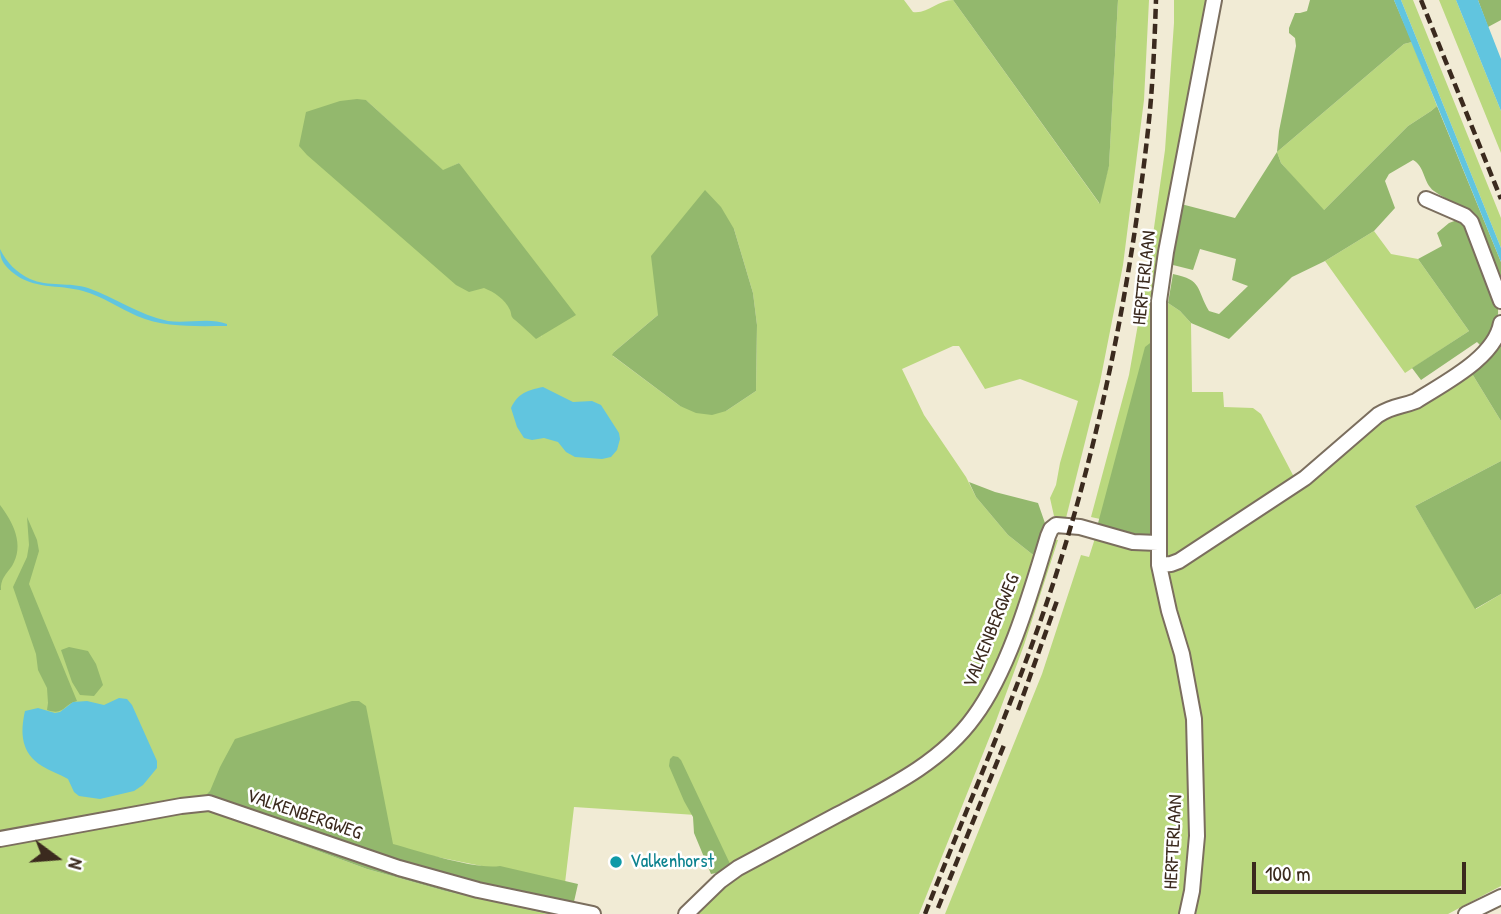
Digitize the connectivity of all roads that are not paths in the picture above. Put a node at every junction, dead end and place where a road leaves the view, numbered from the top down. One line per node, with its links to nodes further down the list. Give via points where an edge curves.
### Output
1 (1214, 0): 5 (street, HERFTERLAAN, via 1160,290)
2 (1426, 198): 3 (street, via 1471,222)
3 (1501, 301)
4 (1501, 323): 6 (street, via 1491,345 1471,365 1416,401 1378,415 1305,478 1179,561)
5 (1158, 543): 6 (street, HERFTERLAAN); 10 (street, VALKENBERGWEG, via 1055,525 993,687 964,730 926,763 882,791 738,868)
6 (1159, 565): 11 (street, HERFTERLAAN, via 1194,719 1196,836)
7 (0, 839): 9 (street, VALKENBERGWEG, via 209,803 399,869)
8 (1501, 897): 12 (street)
9 (593, 914)
10 (686, 914)
11 (1188, 914)
12 (1466, 914)

